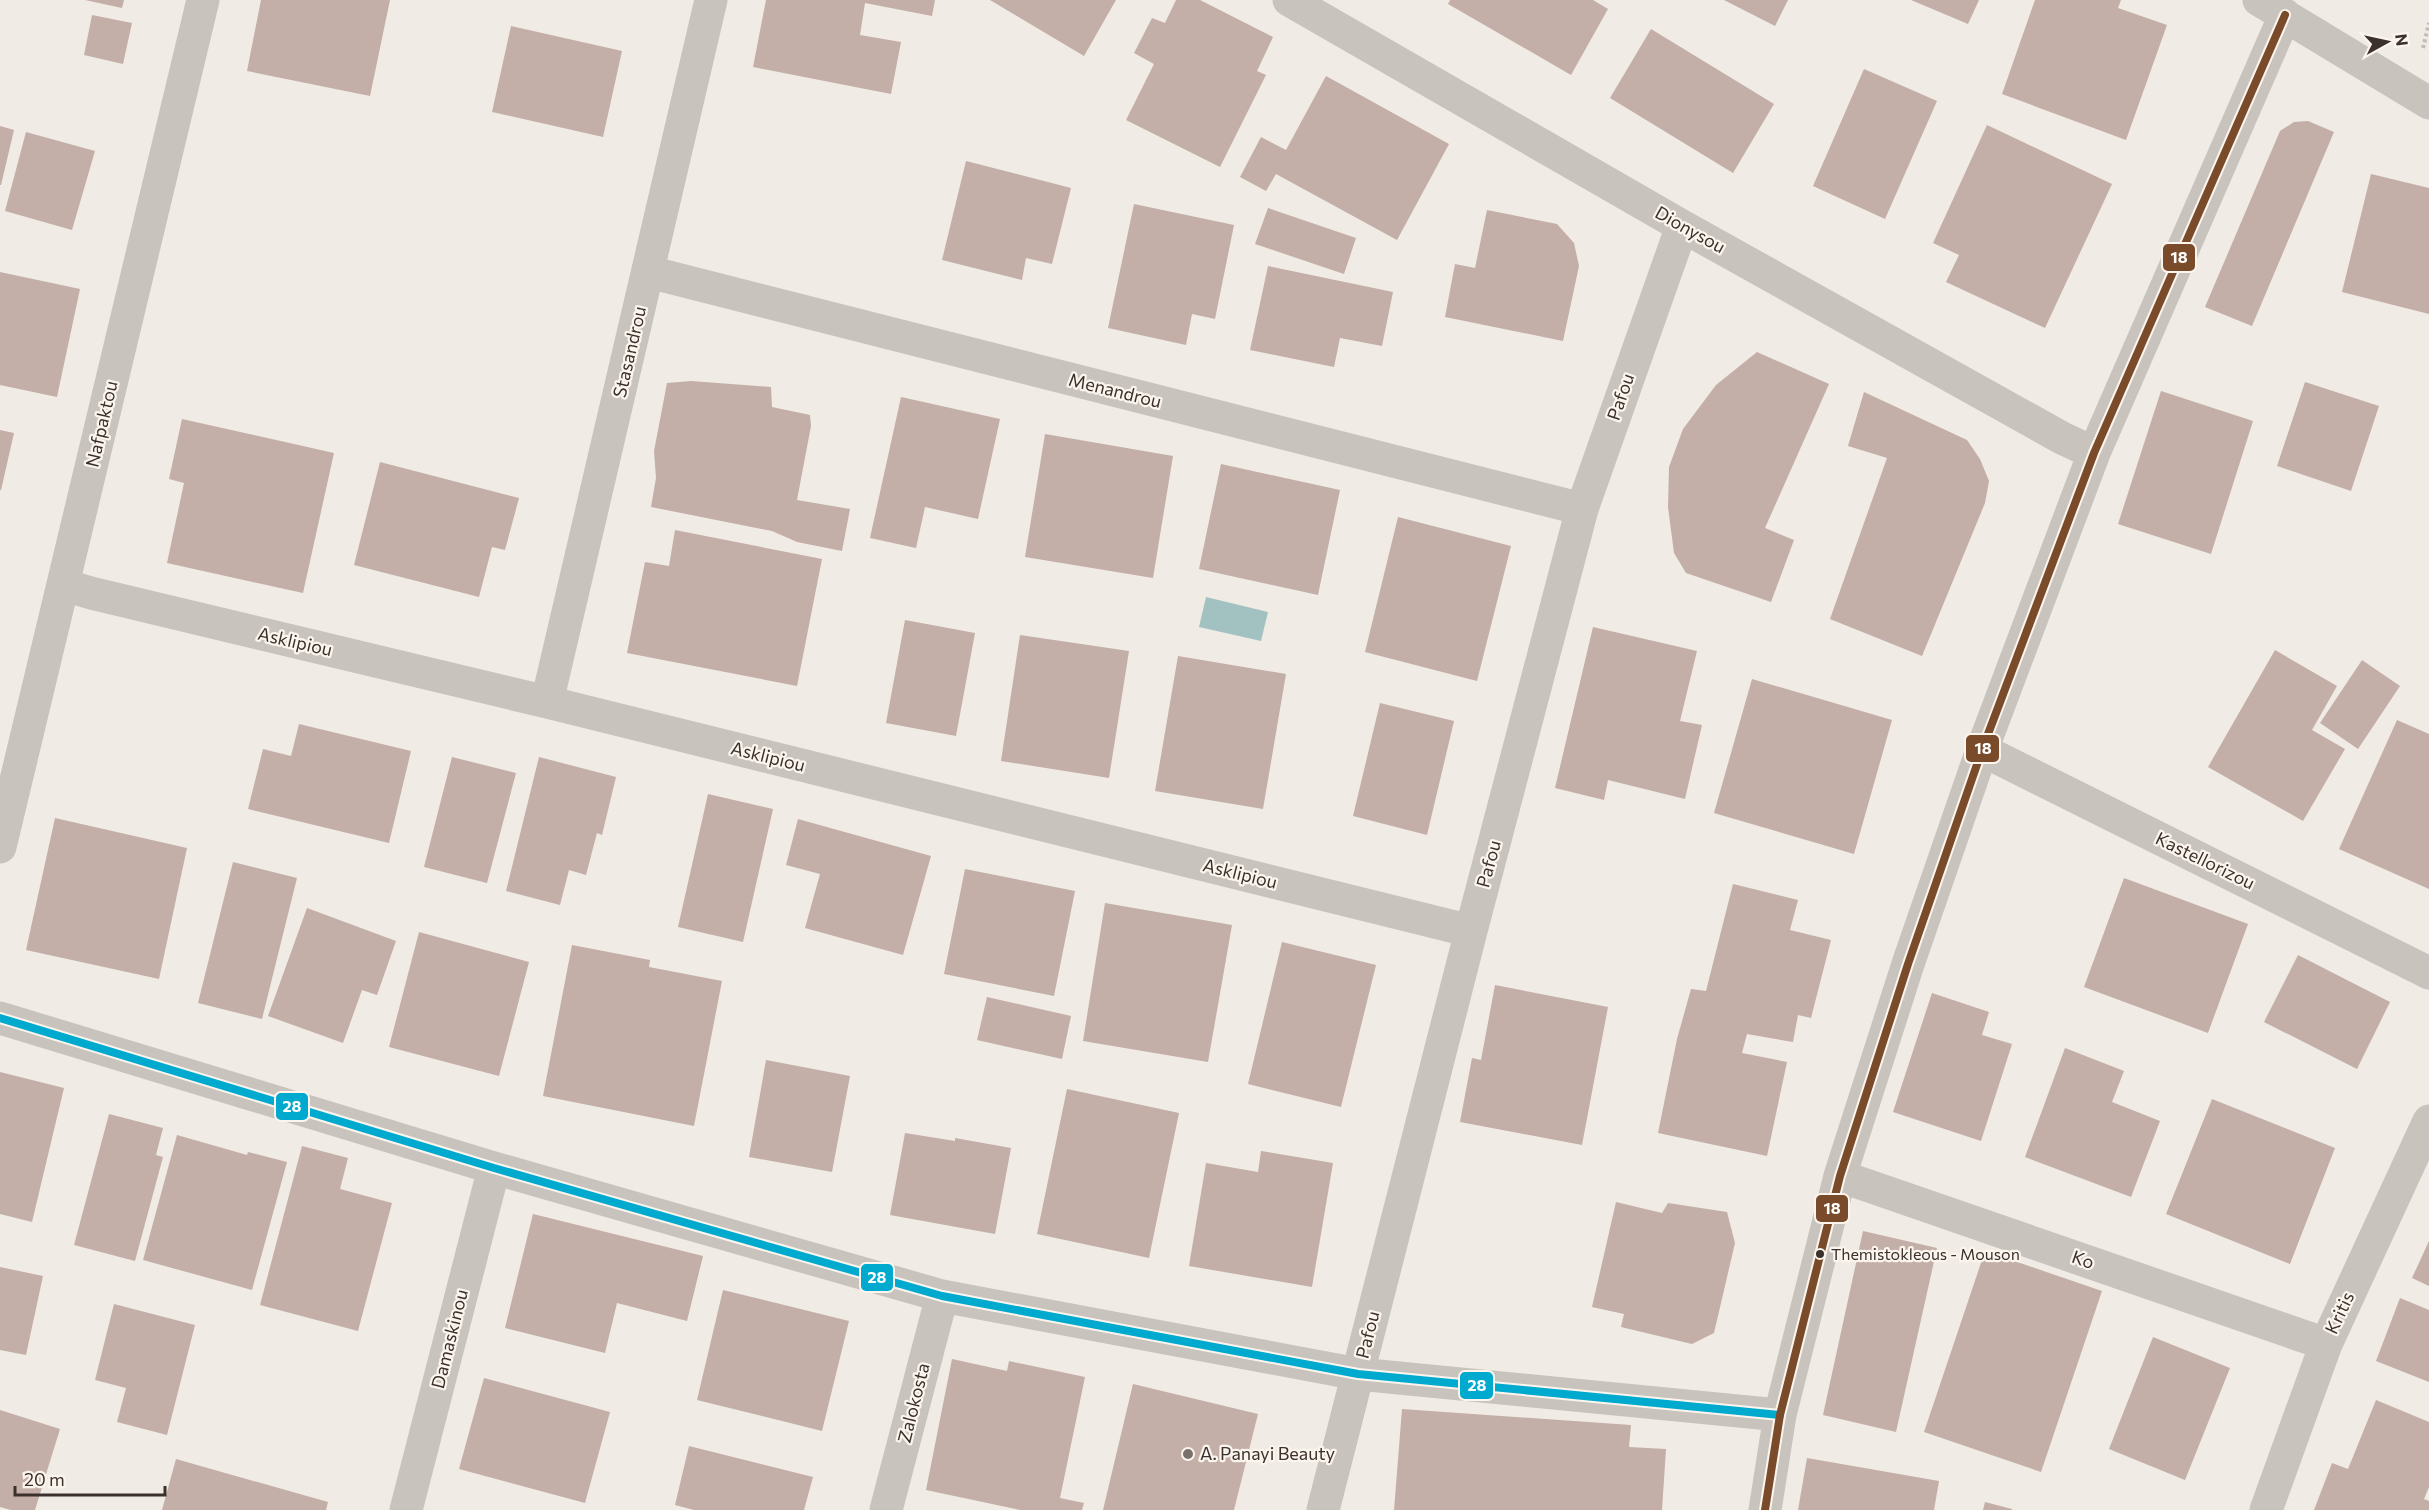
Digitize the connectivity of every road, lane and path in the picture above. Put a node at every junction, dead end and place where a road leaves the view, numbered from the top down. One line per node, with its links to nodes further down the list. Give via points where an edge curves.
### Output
1 (203, 0): 10 (street, Nafpaktou)
2 (711, 0): 7 (street, Stasandrou)
3 (1289, 0): 6 (street, Dionysou)
4 (2272, 8): 5 (street); 8 (street)
5 (2429, 103)
6 (1682, 226): 8 (street, Dionysou); 9 (street, Pafou)
7 (649, 272): 9 (street, Menandrou); 11 (street, Stasandrou)
8 (2094, 453): 12 (street)
9 (1582, 509): 14 (street, Pafou)
10 (64, 585): 11 (street, Asklipiou); 13 (street, Nafpaktou)
11 (547, 702): 14 (street, Asklipiou)
12 (1982, 750): 15 (street, Kastellorizou); 19 (street)
13 (0, 847)
14 (1471, 931): 22 (street, Pafou)
15 (2429, 973)
16 (0, 1018): 18 (street)
17 (2429, 1121): 21 (street, Kritis)
18 (494, 1168): 20 (street); 24 (street, Damaskinou)
19 (1840, 1176): 21 (street, Ko); 23 (street)
20 (942, 1296): 22 (street); 25 (street, Zalokosta)
21 (2326, 1344): 28 (street, Kritis)
22 (1358, 1374): 23 (street); 26 (street, Pafou)
23 (1780, 1415): 27 (street)
24 (406, 1510)
25 (886, 1510)
26 (1323, 1510)
27 (1765, 1510)
28 (2266, 1510)

